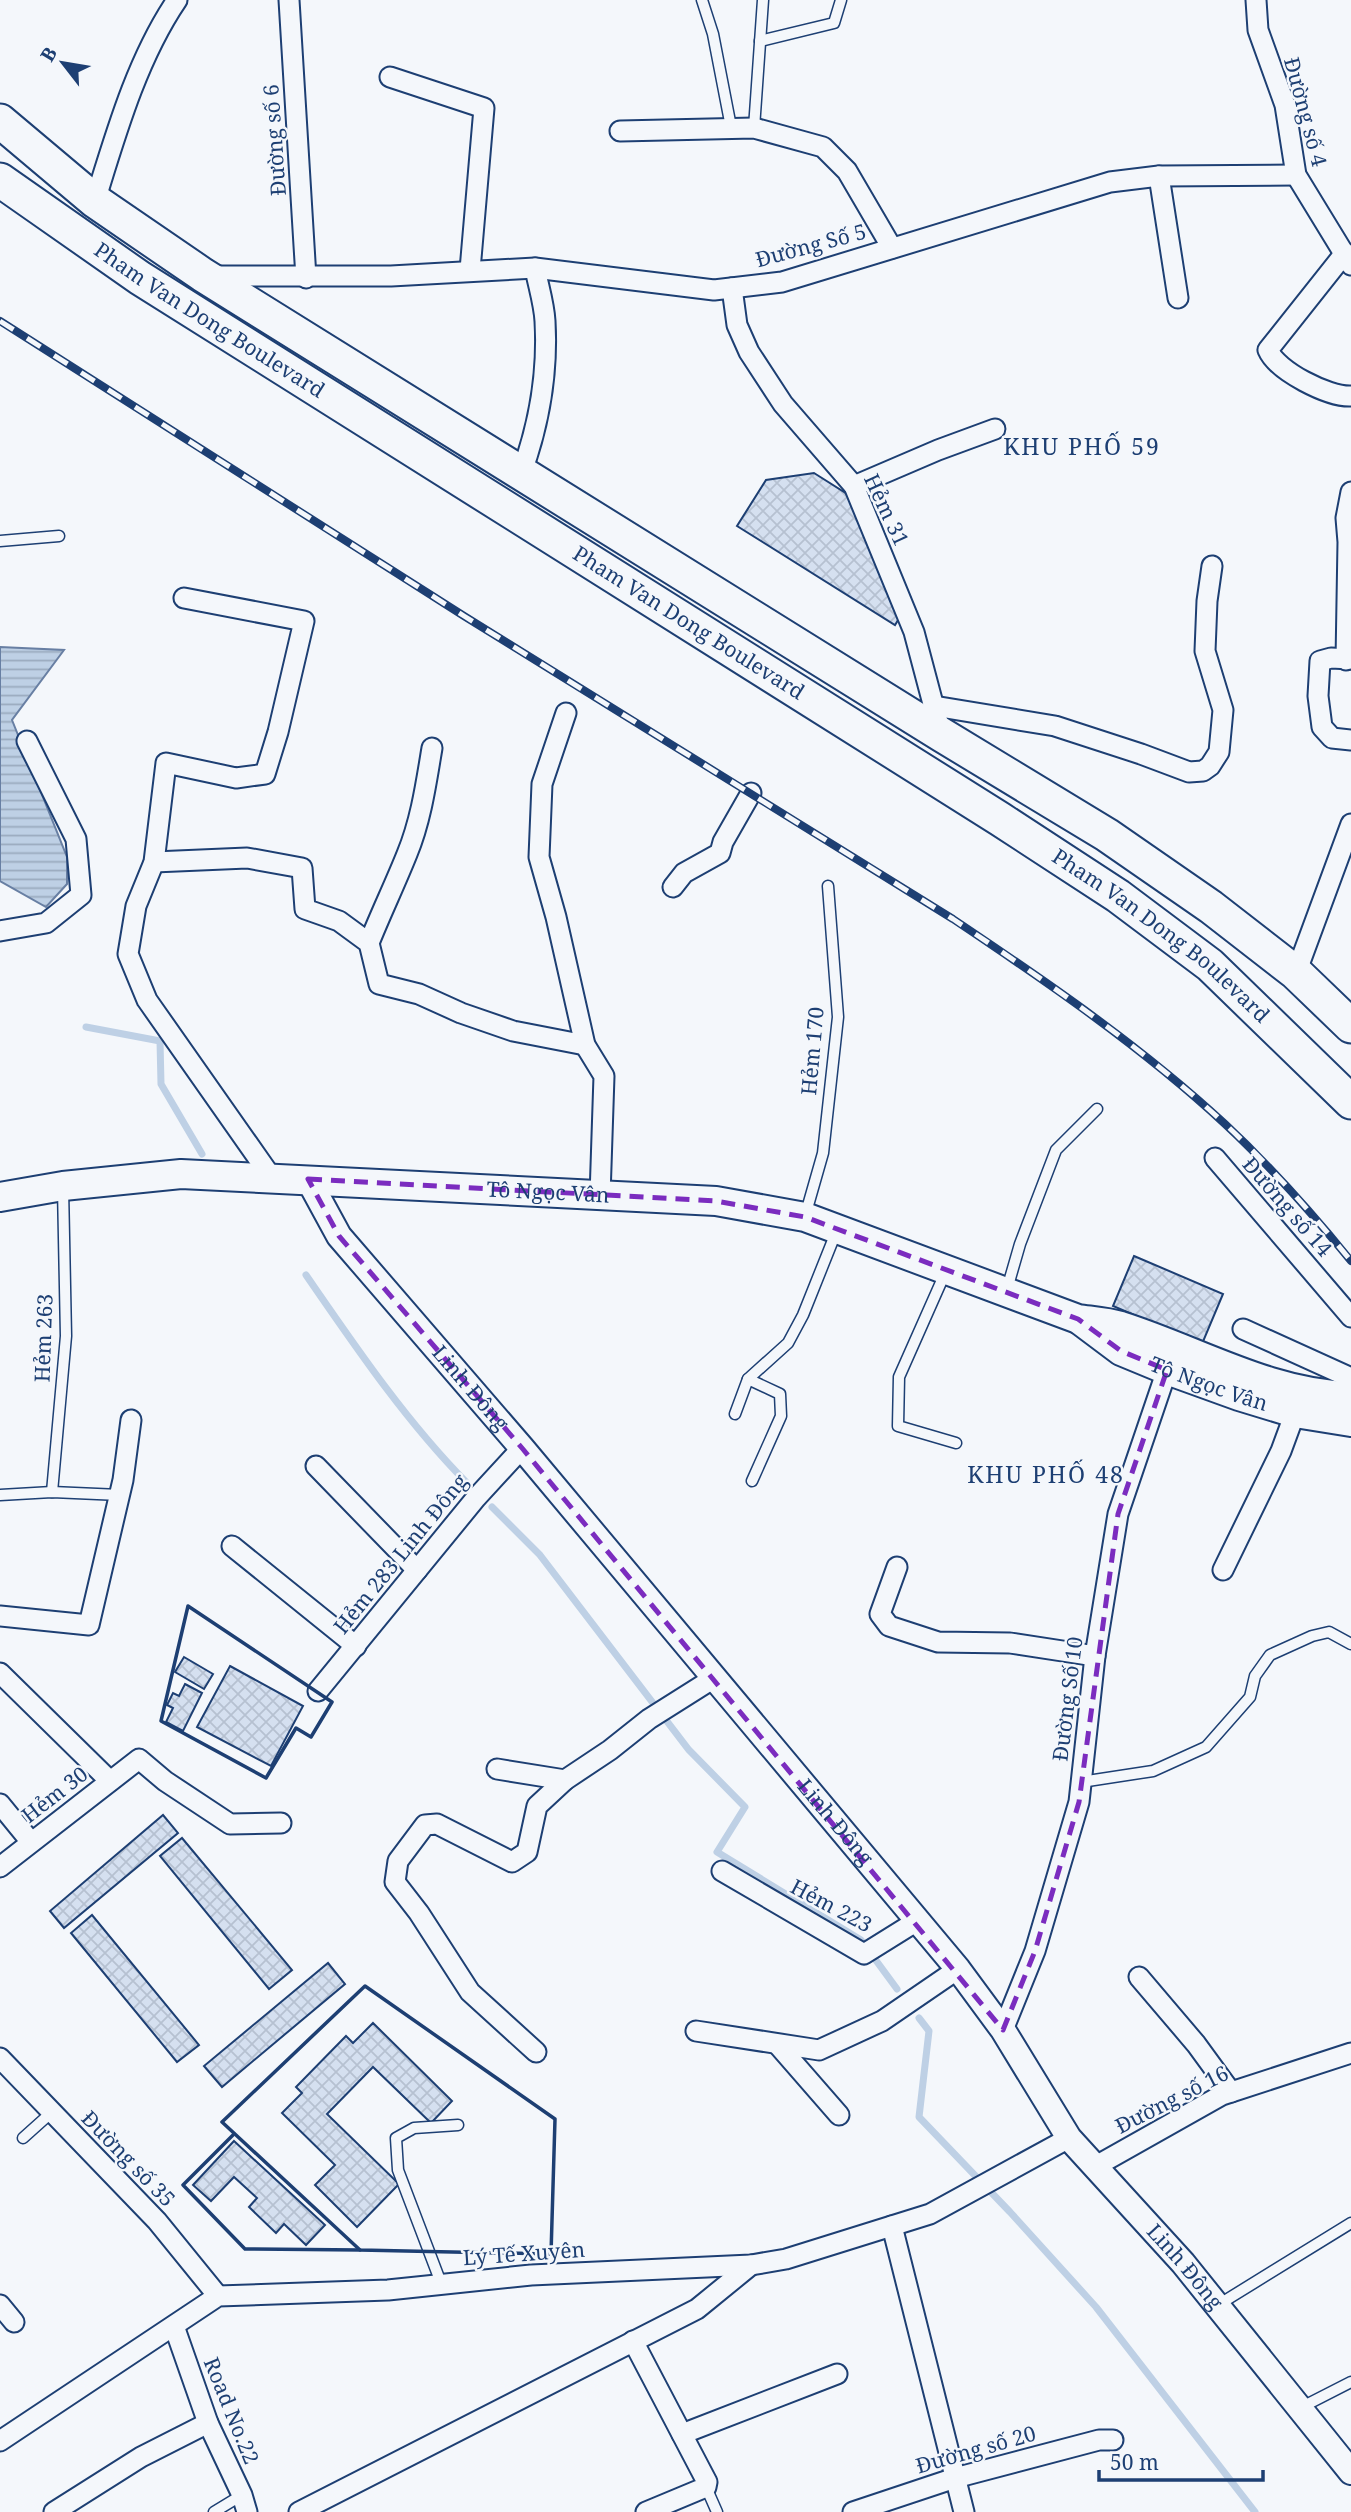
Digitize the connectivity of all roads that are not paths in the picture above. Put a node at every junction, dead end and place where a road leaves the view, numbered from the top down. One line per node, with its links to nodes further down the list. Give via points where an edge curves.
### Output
1 (177, 0): 16 (street, via 147,57)
2 (289, 0): 22 (street, Đường số 6)
3 (702, 0): 10 (lane)
4 (763, 0): 7 (lane)
5 (841, 0): 7 (lane, via 834,23)
6 (1256, 0): 13 (street, Đường số 4, via 1258,30 1285,105)
7 (760, 41): 11 (lane)
8 (390, 76): 20 (street, via 484,108)
9 (0, 121): 16 (highway, Pham Van Dong Boulevard)
10 (731, 127): 11 (street); 12 (street)
11 (754, 128): 17 (street, via 823,148 835,157)
12 (620, 131)
13 (1296, 175): 14 (street, Đường Số 5); 18 (street, Đường số 4)
14 (1159, 176): 17 (street, Đường Số 5, via 1110,183); 24 (street)
15 (0, 180): 51 (highway, Pham Van Dong Boulevard, via 140,278 1118,897 1210,965)
16 (94, 201): 21 (highway, Pham Van Dong Boulevard)
17 (892, 248): 23 (street, Đường Số 5, via 782,282)
18 (1348, 259): 25 (street, via 1268,350 1272,359 1323,390)
19 (535, 268): 20 (street, Đường Số 5); 23 (street, Đường Số 5, via 713,290); 27 (street, via 545,318 545,377)
20 (470, 270): 22 (street, Đường Số 5)
21 (203, 275): 22 (street, Đường Số 5); 27 (highway, Pham Van Dong Boulevard)
22 (306, 278)
23 (732, 288): 28 (street, Hẻm 31, via 737,325 750,352 783,404)
24 (1178, 298)
25 (1351, 396)
26 (995, 429): 28 (street)
27 (521, 474): 36 (highway, Pham Van Dong Boulevard)
28 (854, 486): 36 (street, Hẻm 31, via 914,632)
29 (1351, 492): 34 (street, via 1346,518)
30 (59, 536): 31 (lane)
31 (0, 541)
32 (1212, 566): 36 (street, via 1205,651 1223,710 1219,752 1203,771 1189,772 1055,726)
33 (184, 598): 43 (street, via 304,621 265,774 236,778 166,763)
34 (1349, 660): 37 (street, via 1320,661 1318,696 1322,727 1332,738)
35 (566, 713): 50 (street, via 542,784 539,858)
36 (938, 721): 48 (highway, Pham Van Dong Boulevard, via 1211,906)
37 (1351, 740)
38 (27, 741): 46 (street, via 76,839 81,895 46,923)
39 (432, 748): 47 (street, via 408,853)
40 (751, 793): 45 (street, via 720,853 684,873)
41 (1351, 824): 42 (street)
42 (1347, 844): 48 (street)
43 (154, 862): 47 (street, via 247,858 302,868 305,909 339,920); 54 (street, via 136,906 128,954 147,1000)
44 (828, 886): 59 (lane, Hẻm 170, via 838,1017 823,1153)
45 (673, 887)
46 (0, 931)
47 (369, 943): 50 (street, via 379,984 419,994 513,1031)
48 (1296, 973): 49 (highway, Pham Van Dong Boulevard)
49 (1351, 1026)
50 (585, 1045): 57 (street, via 604,1076)
51 (1351, 1102)
52 (1097, 1109): 62 (lane, via 1056,1150)
53 (1215, 1158): 63 (street, Đường số 14)
54 (272, 1178): 55 (main road, Tô Ngọc Vân); 56 (main road, Tô Ngọc Vân, via 181,1174)
55 (308, 1180): 57 (main road, Tô Ngọc Vân); 75 (street, Linh Đông, via 339,1236)
56 (63, 1186): 58 (main road, Tô Ngọc Vân); 78 (lane, Hẻm 263, via 66,1336)
57 (600, 1196): 59 (main road, Tô Ngọc Vân, via 716,1201)
58 (0, 1197)
59 (805, 1217): 60 (main road, Tô Ngọc Vân)
60 (837, 1230): 61 (main road, Tô Ngọc Vân); 68 (lane, via 788,1343)
61 (946, 1270): 62 (main road, Tô Ngọc Vân); 74 (lane, via 899,1377 898,1426)
62 (1006, 1293): 64 (main road, Tô Ngọc Vân)
63 (1351, 1317)
64 (1078, 1320): 66 (main road, Tô Ngọc Vân, via 1121,1351); 69 (main road, Tô Ngọc Vân, via 1118,1325 1258,1378 1329,1396)
65 (1243, 1329): 67 (street)
66 (1167, 1370): 70 (main road, Tô Ngọc Vân); 88 (street, Đường Số 10, via 1118,1514)
67 (1351, 1378)
68 (748, 1379): 71 (lane); 77 (lane, via 780,1394 781,1416)
69 (1351, 1396)
70 (1295, 1413): 73 (main road, Tô Ngọc Vân); 84 (street)
71 (735, 1415)
72 (131, 1420): 80 (street)
73 (1351, 1422)
74 (956, 1443)
75 (522, 1448): 83 (street, Hẻm 283 Linh Đông); 90 (street, Linh Đông)
76 (316, 1465): 83 (street)
77 (752, 1481)
78 (52, 1492): 79 (lane); 80 (lane)
79 (0, 1495)
80 (120, 1495): 85 (street, via 89,1625)
81 (232, 1546): 87 (street)
82 (897, 1567): 88 (street, via 880,1614 889,1626 937,1642 1010,1643)
83 (417, 1570): 87 (street, Hẻm 283 Linh Đông)
84 (1223, 1570)
85 (0, 1616)
86 (1351, 1644): 95 (lane, via 1329,1632 1270,1655 1255,1676 1250,1697 1206,1747 1153,1772)
87 (356, 1646): 91 (street, Hẻm 283 Linh Đông)
88 (1095, 1656): 95 (street, Đường Số 10)
89 (0, 1673): 94 (street)
90 (714, 1678): 93 (street, via 649,1718); 101 (street, Linh Đông)
91 (318, 1691)
92 (497, 1769): 93 (street)
93 (565, 1780): 107 (street, via 537,1807 527,1852 512,1862 437,1824 425,1825 398,1861 395,1882 470,1992)
94 (110, 1781): 97 (street, Hẻm 30, via 139,1759 230,1824); 98 (street, Hẻm 30)
95 (1082, 1782): 104 (street, Đường Số 10, via 1035,1951)
96 (0, 1804): 98 (street)
97 (281, 1823)
98 (32, 1842): 99 (street, Hẻm 30)
99 (0, 1867)
100 (722, 1871): 101 (street, Hẻm 223, via 870,1950)
101 (917, 1921): 102 (street, Linh Đông)
102 (958, 1969): 104 (street, Linh Đông); 106 (street, via 882,2021 819,2050)
103 (1139, 1977): 110 (street)
104 (1003, 2030): 115 (street, Linh Đông)
105 (696, 2031): 106 (street)
106 (778, 2045): 112 (street)
107 (536, 2052)
108 (1351, 2053): 110 (street, Đường số 16)
109 (0, 2058): 111 (street, Đường số 35)
110 (1231, 2092): 116 (street, Đường số 16)
111 (52, 2112): 114 (lane); 121 (street, Đường số 35, via 158,2221)
112 (839, 2115)
113 (458, 2125): 120 (lane, via 414,2128 396,2138 398,2170)
114 (23, 2138)
115 (1069, 2138): 116 (street, Linh Đông); 118 (street, Lý Tế Xuyên, via 930,2214)
116 (1096, 2166): 123 (street, Linh Đông)
117 (1351, 2223): 123 (lane)
118 (892, 2226): 119 (street, Lý Tế Xuyên, via 786,2259); 135 (street)
119 (751, 2265): 120 (street, Lý Tế Xuyên); 126 (street, via 697,2309)
120 (441, 2283): 121 (street, Lý Tế Xuyên, via 388,2290)
121 (218, 2296): 125 (street)
122 (0, 2305): 124 (street)
123 (1217, 2305): 129 (street, Linh Đông)
124 (14, 2322)
125 (173, 2326): 130 (street, Road No.22); 133 (street)
126 (633, 2341): 131 (street); 140 (street)
127 (836, 2374): 131 (street)
128 (1351, 2382): 129 (lane)
129 (1300, 2408): 134 (street, Linh Đông)
130 (208, 2423): 137 (street, Road No.22); 138 (street, via 141,2457)
131 (682, 2434): 136 (street)
132 (1114, 2440): 135 (street, Đường số 20, via 1098,2440)
133 (0, 2441)
134 (1351, 2472)
135 (955, 2477): 143 (street, Đường số 20); 144 (street)
136 (706, 2487): 141 (street); 142 (lane)
137 (244, 2504): 139 (lane)
138 (54, 2512)
139 (214, 2512)
140 (299, 2512)
141 (646, 2512)
142 (717, 2512)
143 (853, 2512)
144 (964, 2512)

